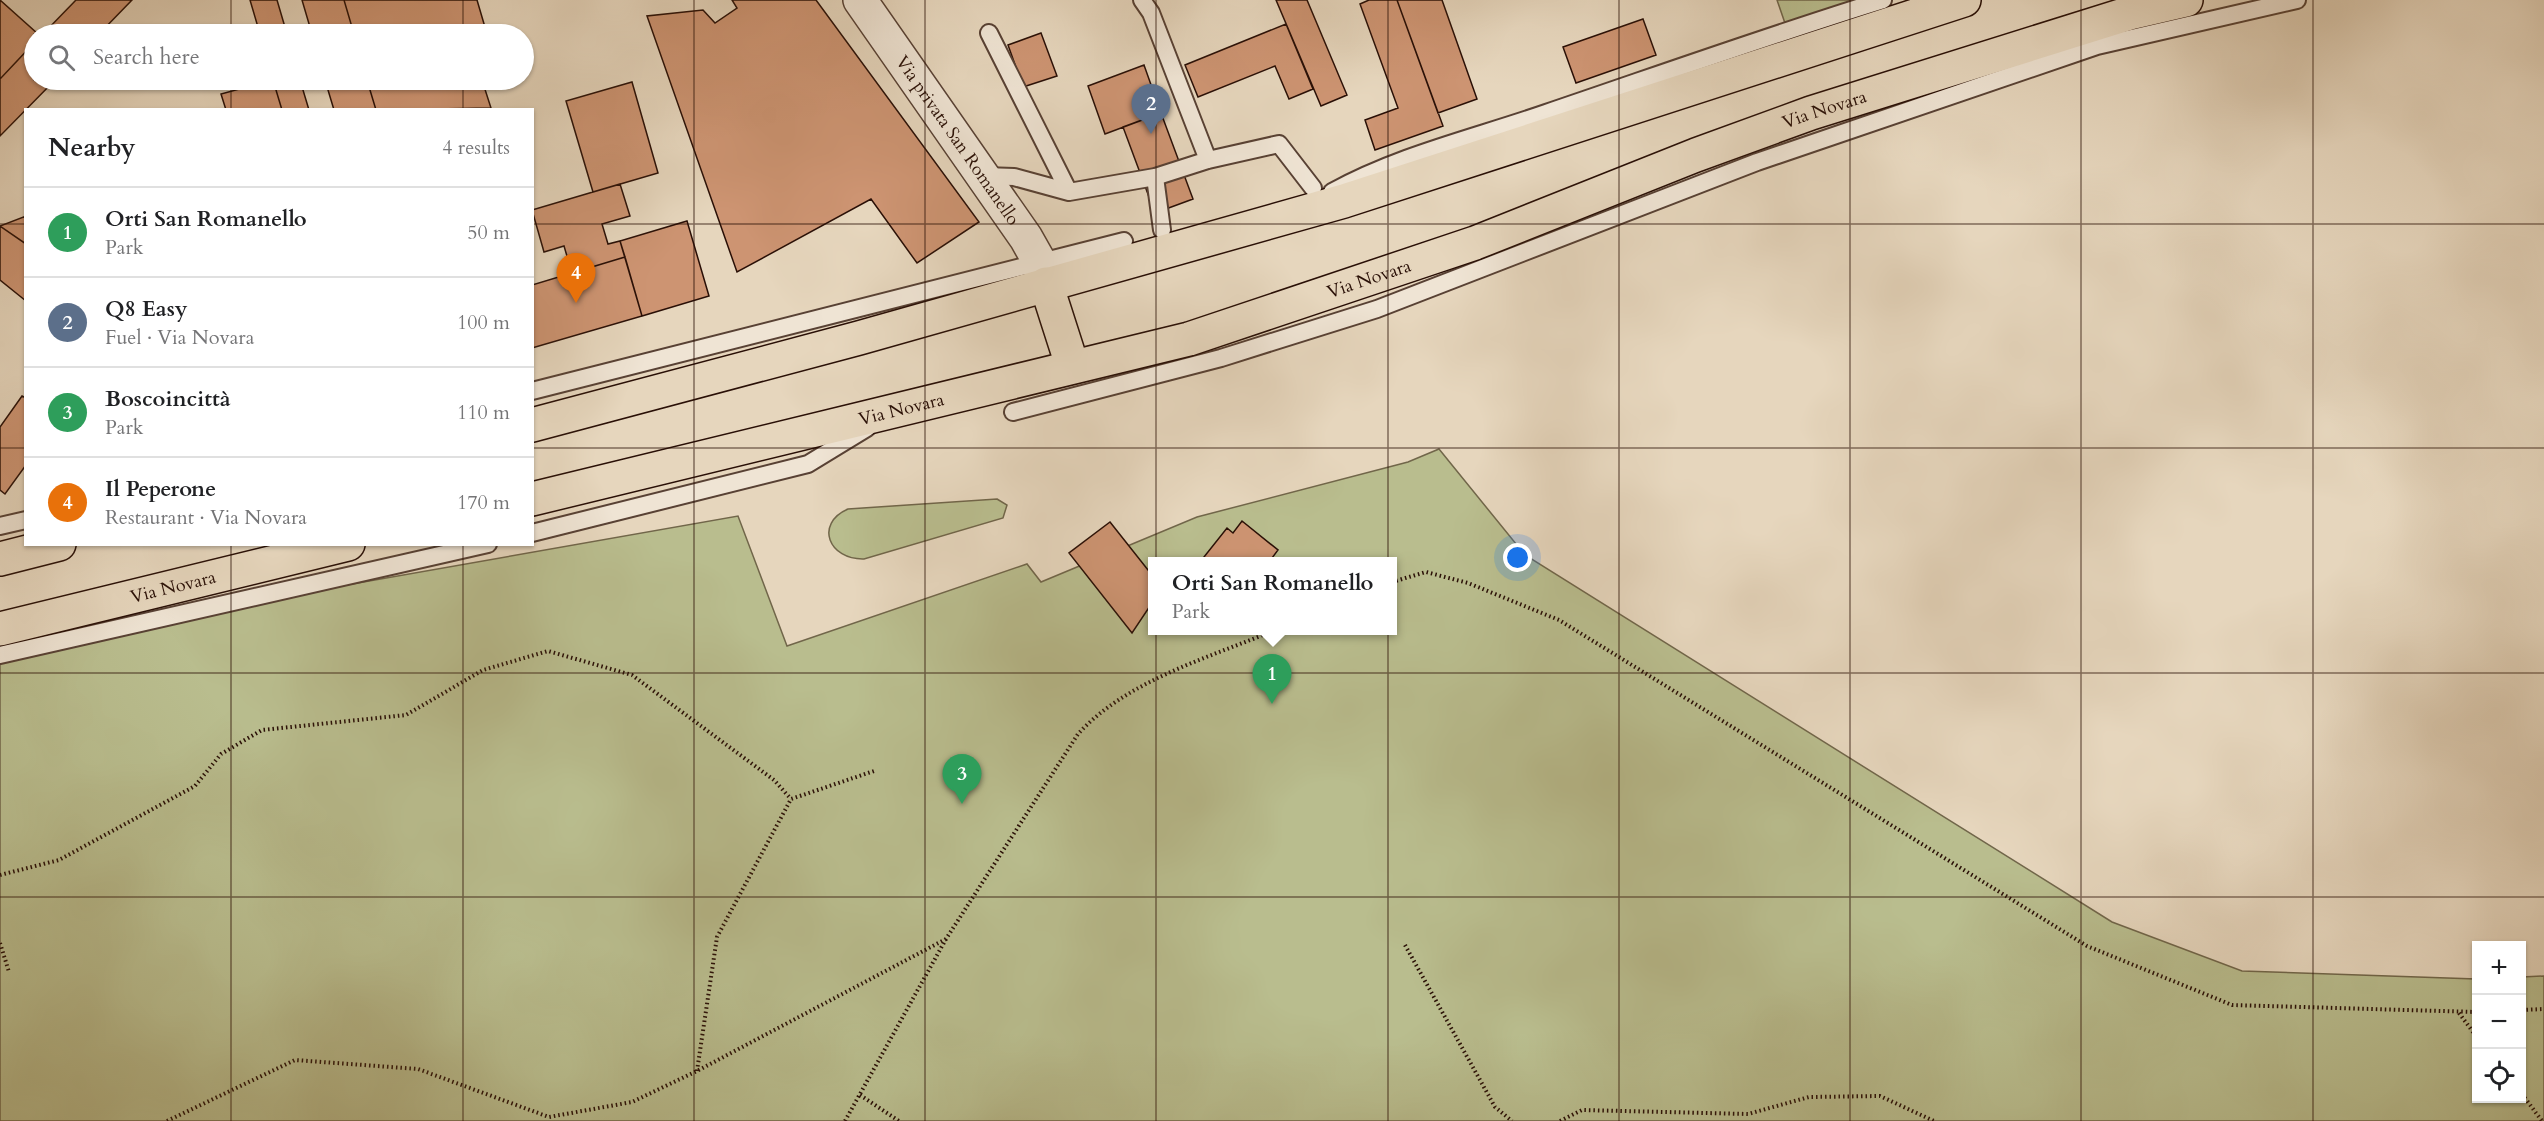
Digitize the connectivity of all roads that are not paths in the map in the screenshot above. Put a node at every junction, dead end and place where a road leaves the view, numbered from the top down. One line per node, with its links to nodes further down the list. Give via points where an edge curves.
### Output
1 (860, 0): 9 (street, Via privata San Romanello)
2 (1142, 0): 8 (lane, via 1151,13)
3 (1883, 0): 13 (lane, via 1370,171)
4 (1964, 0): 13 (main road)
5 (2187, 0): 17 (main road, Via Novara, via 2119,16 1811,113 1475,243 1189,339)
6 (2297, 0): 20 (lane, via 2097,46 1757,162 1377,309 1221,358)
7 (989, 33): 12 (lane)
8 (1208, 160): 10 (lane); 11 (lane, via 1279,144)
9 (984, 176): 12 (lane, via 1014,177); 16 (street, Via privata San Romanello)
10 (1155, 177): 12 (lane); 14 (lane)
11 (1313, 188)
12 (1069, 192)
13 (1284, 218): 16 (main road)
14 (1162, 230)
15 (1124, 241): 16 (lane)
16 (1043, 272): 17 (main road); 18 (lane); 21 (main road, via 859,338)
17 (1072, 365): 19 (main road, Via Novara)
18 (534, 391)
19 (894, 411): 22 (main road, Via Novara); 25 (lane, via 808,464)
20 (1013, 412)
21 (534, 424)
22 (534, 500)
23 (24, 520): 24 (lane)
24 (0, 526)
25 (534, 532)
26 (51, 546): 29 (main road)
27 (340, 546): 30 (main road, Via Novara)
28 (480, 546): 31 (lane)
29 (0, 559)
30 (0, 629)
31 (0, 656)

